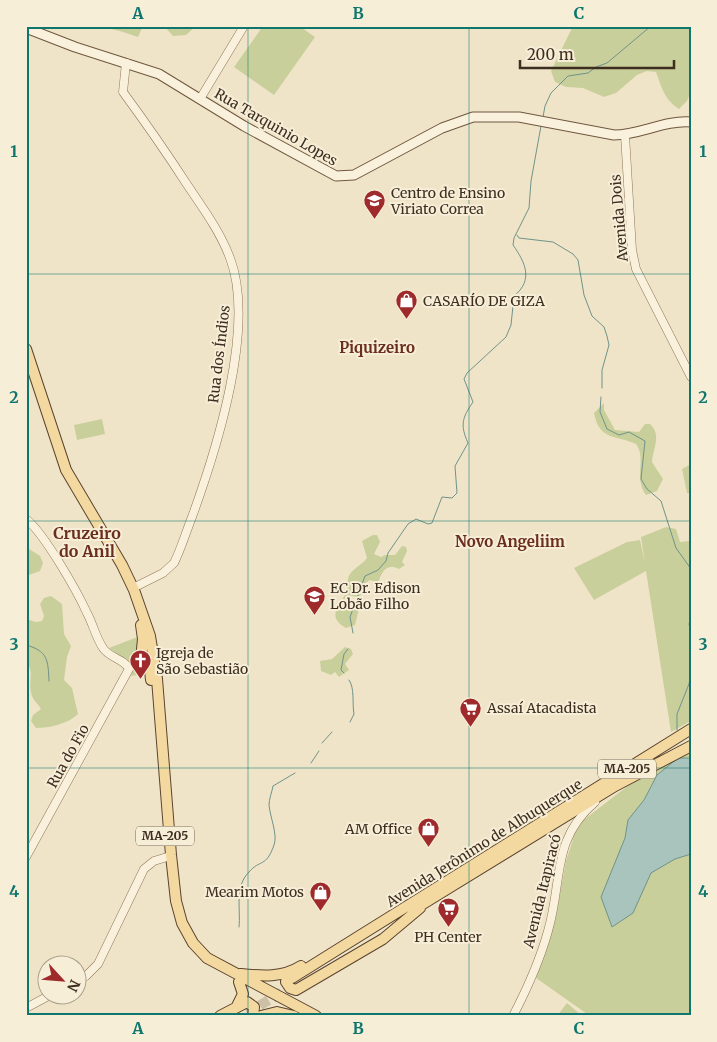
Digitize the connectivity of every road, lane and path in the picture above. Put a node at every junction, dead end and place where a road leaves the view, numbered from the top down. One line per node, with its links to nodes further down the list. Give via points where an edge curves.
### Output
1 (244, 26): 4 (street)
2 (26, 28): 3 (main road, Rua Tarquinio Lopes)
3 (126, 63): 4 (main road, Rua Tarquinio Lopes, via 159,74); 11 (street, Rua dos Índios, via 123,92 204,210 224,245 238,288 233,367 212,463 174,563 163,573)
4 (200, 99): 6 (main road, Rua Tarquinio Lopes, via 283,149 342,177 375,166 428,135 462,120 493,116)
5 (691, 122): 6 (main road, Rua Tarquinio Lopes, via 670,123)
6 (625, 135): 9 (street, Avenida Dois, via 636,269)
7 (26, 349): 11 (main road, MA-205, via 66,470)
8 (26, 365): 13 (main road, MA-205, via 52,451 132,601 143,630)
9 (691, 377)
10 (26, 518): 17 (street, Rua do Fio, via 78,593 103,648 129,668)
11 (133, 588): 12 (main road, MA-205)
12 (154, 656): 13 (main road, via 147,651); 20 (main road, MA-205, via 179,913 186,933 200,951)
13 (142, 659): 18 (main road, MA-205, via 151,675)
14 (691, 729): 19 (main road, Avenida Jerônimo de Albuquerque / MA-205)
15 (691, 746): 16 (main road, Avenida Jerônimo de Albuquerque / MA-205)
16 (615, 786): 19 (main road, Avenida Jerônimo de Albuquerque / MA-205); 33 (street, Avenida Itapiracó, via 582,815 567,835 548,932)
17 (26, 856)
18 (167, 857): 21 (street, via 144,869 98,964); 23 (main road, MA-205, via 173,911 184,939 205,963)
19 (427, 897): 22 (main road, Avenida Jerônimo de Albuquerque, via 385,930); 24 (main road, via 390,935)
20 (232, 973): 22 (main road, Avenida Jerônimo de Albuquerque); 28 (main road)
21 (88, 974)
22 (294, 977): 24 (main road, via 287,978 288,987 296,990)
23 (239, 982): 27 (main road); 28 (main road)
24 (307, 985): 28 (main road, via 301,998)
25 (38, 1002): 26 (street)
26 (26, 1008)
27 (245, 1012): 29 (main road); 30 (main road)
28 (309, 1014)
29 (220, 1016)
30 (230, 1016)
31 (261, 1016): 32 (main road, via 277,1012)
32 (294, 1016)
33 (514, 1016)

